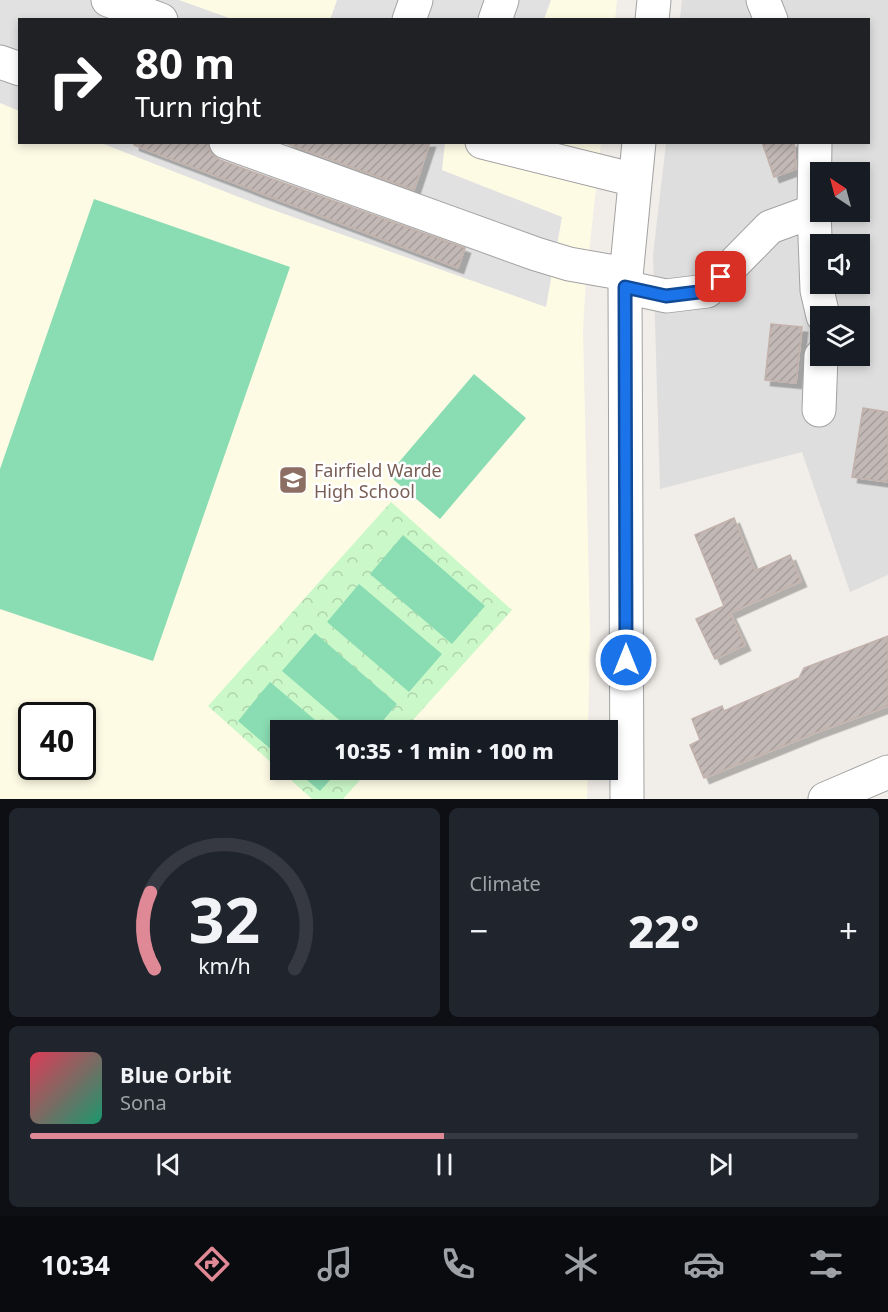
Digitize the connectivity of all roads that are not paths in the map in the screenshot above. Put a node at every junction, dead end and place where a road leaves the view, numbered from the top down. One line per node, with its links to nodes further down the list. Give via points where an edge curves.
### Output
1 (108, 0): 6 (street)
2 (417, 0): 7 (street)
3 (502, 0): 8 (street)
4 (654, 0): 9 (street)
5 (763, 0): 10 (street)
6 (155, 18)
7 (410, 18)
8 (496, 18)
9 (652, 18)
10 (770, 18)
11 (0, 62): 12 (street)
12 (18, 68)
13 (232, 144): 21 (street, via 536,254)
14 (490, 144): 18 (street)
15 (639, 144): 18 (street)
16 (815, 144): 17 (street)
17 (815, 162)
18 (634, 180): 21 (street)
19 (810, 212): 21 (street, via 770,227 707,291 666,296)
20 (814, 222): 22 (street)
21 (626, 281): 26 (street)
22 (821, 306)
23 (821, 366): 24 (street)
24 (819, 410)
25 (888, 772): 27 (street)
26 (627, 799)
27 (825, 799)

